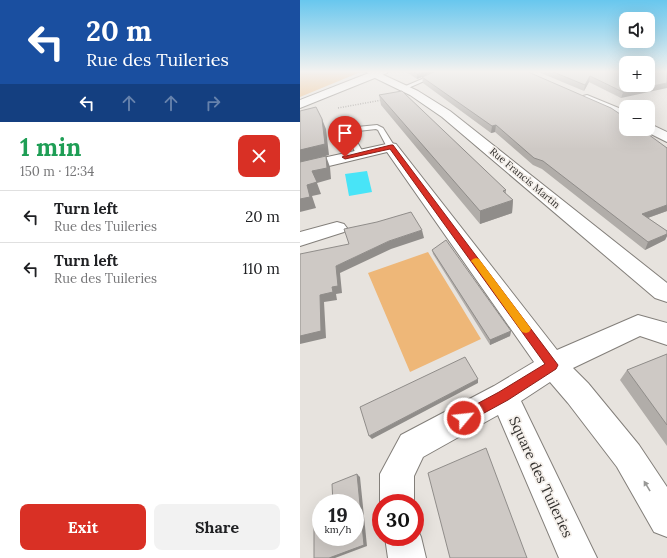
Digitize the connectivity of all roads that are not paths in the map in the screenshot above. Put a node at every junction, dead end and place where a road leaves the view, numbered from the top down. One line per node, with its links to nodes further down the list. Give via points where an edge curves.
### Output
1 (316, 97): 4 (street)
2 (420, 97): 11 (street, Rue Francis Martin, via 446,114)
3 (584, 97): 5 (street)
4 (300, 104)
5 (619, 113)
6 (655, 131): 7 (street)
7 (667, 138)
8 (300, 168): 13 (street, via 391,147)
9 (337, 228): 10 (street)
10 (300, 239)
11 (667, 293)
12 (667, 334): 13 (street, via 638,325)
13 (552, 365): 14 (street); 16 (street, one-way to 13, via 628,456 578,392)
14 (504, 396): 15 (street, via 412,446 397,474); 19 (street, Square des Tuileries)
15 (397, 494)
16 (667, 519)
17 (405, 546): 18 (street)
18 (407, 558)
19 (578, 558)

